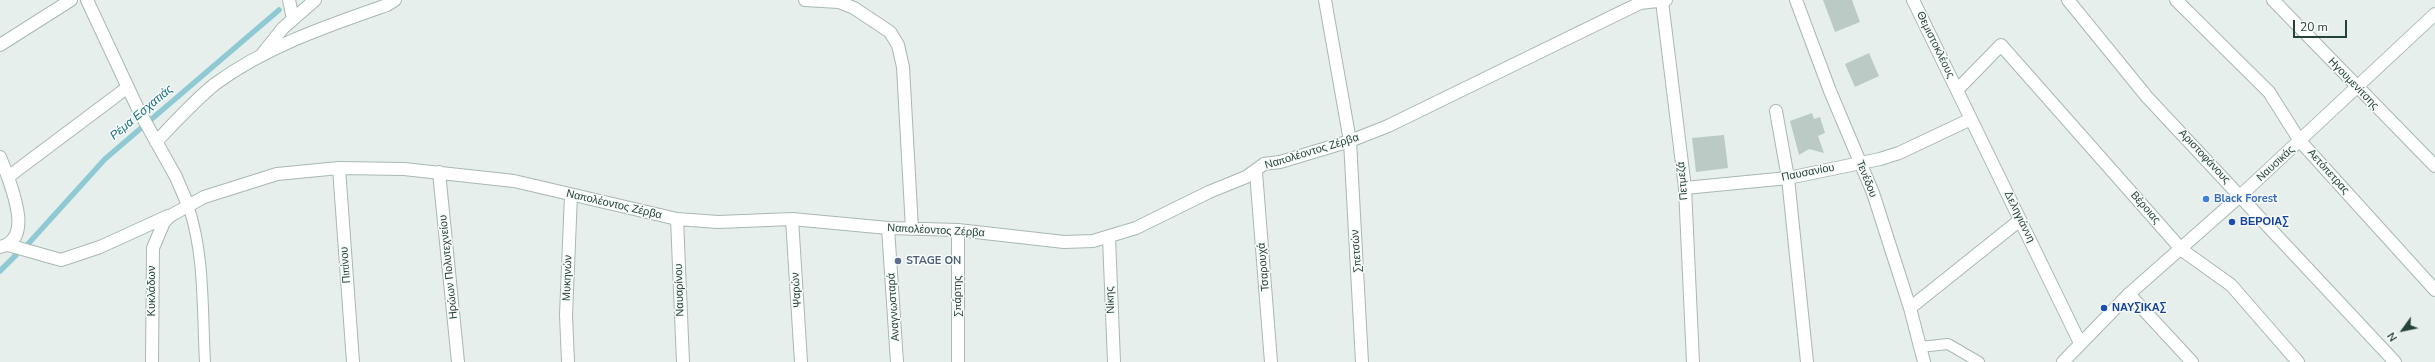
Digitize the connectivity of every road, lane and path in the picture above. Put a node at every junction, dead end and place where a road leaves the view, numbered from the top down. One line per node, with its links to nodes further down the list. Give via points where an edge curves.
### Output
1 (71, 0): 16 (street)
2 (87, 0): 18 (street)
3 (289, 0): 15 (street)
4 (315, 0): 15 (street)
5 (395, 0): 17 (street, via 318,29)
6 (805, 0): 43 (street, via 839,2 854,8 890,32 898,45 903,67)
7 (1325, 0): 24 (street, Σπετσών)
8 (1796, 0): 27 (street, Τενέδου)
9 (1913, 0): 20 (street, Θεμιστοκλέους)
10 (2068, 0): 36 (street, Αριστοφάνους, via 2147,98)
11 (2176, 0): 25 (street, Αετόπετρας, via 2269,92)
12 (2273, 0): 19 (street, Ηγουμενίτσης)
13 (1664, 1): 24 (street, Ναπολέοντος Ζέρβα, via 1640,3 1388,126); 34 (street, Πετμεζά)
14 (2435, 14): 19 (street, Ναυσικάς)
15 (293, 19): 17 (street, via 282,28)
16 (0, 45)
17 (261, 55): 23 (street, via 215,85)
18 (128, 87): 23 (street); 32 (street)
19 (2356, 87): 25 (street, Ναυσικάς); 28 (street, Ηγουμενίτσης)
20 (1957, 90): 22 (street, Δεληγιάννη); 47 (street, Βέροιας, via 2001,45)
21 (1776, 111): 33 (street)
22 (1971, 119): 27 (street, Παυσανίου, via 1899,153); 41 (street, Δεληγιάννη)
23 (155, 138): 37 (street)
24 (1350, 141): 31 (street, Ναπολέοντος Ζέρβα, via 1280,162 1264,164); 64 (street, Σπετσών)
25 (2300, 141): 36 (street, Ναυσικάς); 48 (street, Αετόπετρας)
26 (0, 157): 32 (street)
27 (1859, 162): 33 (street, Παυσανίου); 50 (street, Τενέδου, via 1872,193)
28 (2435, 166)
29 (339, 168): 30 (street, Ναπολέοντος Ζέρβα); 37 (street, Ναπολέοντος Ζέρβα, via 278,174 204,197); 55 (street, Πιπίνου)
30 (439, 172): 35 (street, Ναπολέοντος Ζέρβα, via 514,181); 56 (street, Ηρώων Πολυτεχνείου)
31 (1256, 172): 45 (street, Ναπολέοντος Ζέρβα, via 1136,228); 63 (street, Τσαρουχά)
32 (8, 177): 46 (street, via 17,205 18,222 16,235)
33 (1788, 178): 34 (street, Παυσανίου); 66 (street)
34 (1684, 188): 65 (street, Πετμεζά)
35 (571, 195): 40 (street, Ναπολέοντος Ζέρβα); 57 (street, Μυκηνών, via 566,315)
36 (2240, 196): 47 (street, Ναυσικάς); 72 (street, Αριστοφάνους)
37 (188, 205): 39 (street, Ναπολέοντος Ζέρβα); 54 (lane, via 196,228 200,256)
38 (792, 218): 40 (street, Ναπολέοντος Ζέρβα, via 718,222); 42 (street, Ναπολέοντος Ζέρβα); 59 (street, Ψαρών)
39 (167, 219): 46 (street, Ναπολέοντος Ζέρβα, via 61,260); 53 (street, Κυκλάδων, via 153,248)
40 (677, 219): 58 (street, Ναυαρίνου)
41 (2020, 220): 50 (street); 51 (street, Δεληγιάννη)
42 (888, 228): 43 (street, Ναπολέοντος Ζέρβα); 60 (street, Αναγνωσταρά)
43 (912, 229): 44 (street, Ναπολέοντος Ζέρβα)
44 (958, 230): 45 (street, Ναπολέοντος Ζέρβα, via 1064,242); 61 (street, Σπάρτης)
45 (1108, 238): 62 (street, Νίκης)
46 (4, 246)
47 (2182, 250): 49 (street, Ναυσικάς); 71 (street, Βέροιας, via 2231,285)
48 (2435, 290)
49 (2129, 294): 51 (street, Ναυσικάς); 70 (street)
50 (1910, 308): 52 (street, Τενέδου)
51 (2080, 343): 69 (street, Ναυσικάς)
52 (1920, 348): 67 (street, Τενέδου); 68 (lane, via 1948,344)
53 (152, 362)
54 (205, 362)
55 (353, 362)
56 (458, 362)
57 (568, 362)
58 (683, 362)
59 (801, 362)
60 (897, 362)
61 (958, 362)
62 (1114, 362)
63 (1271, 362)
64 (1362, 362)
65 (1693, 362)
66 (1807, 362)
67 (1924, 362)
68 (1979, 362)
69 (2063, 362)
70 (2192, 362)
71 (2298, 362)
72 (2395, 362)

